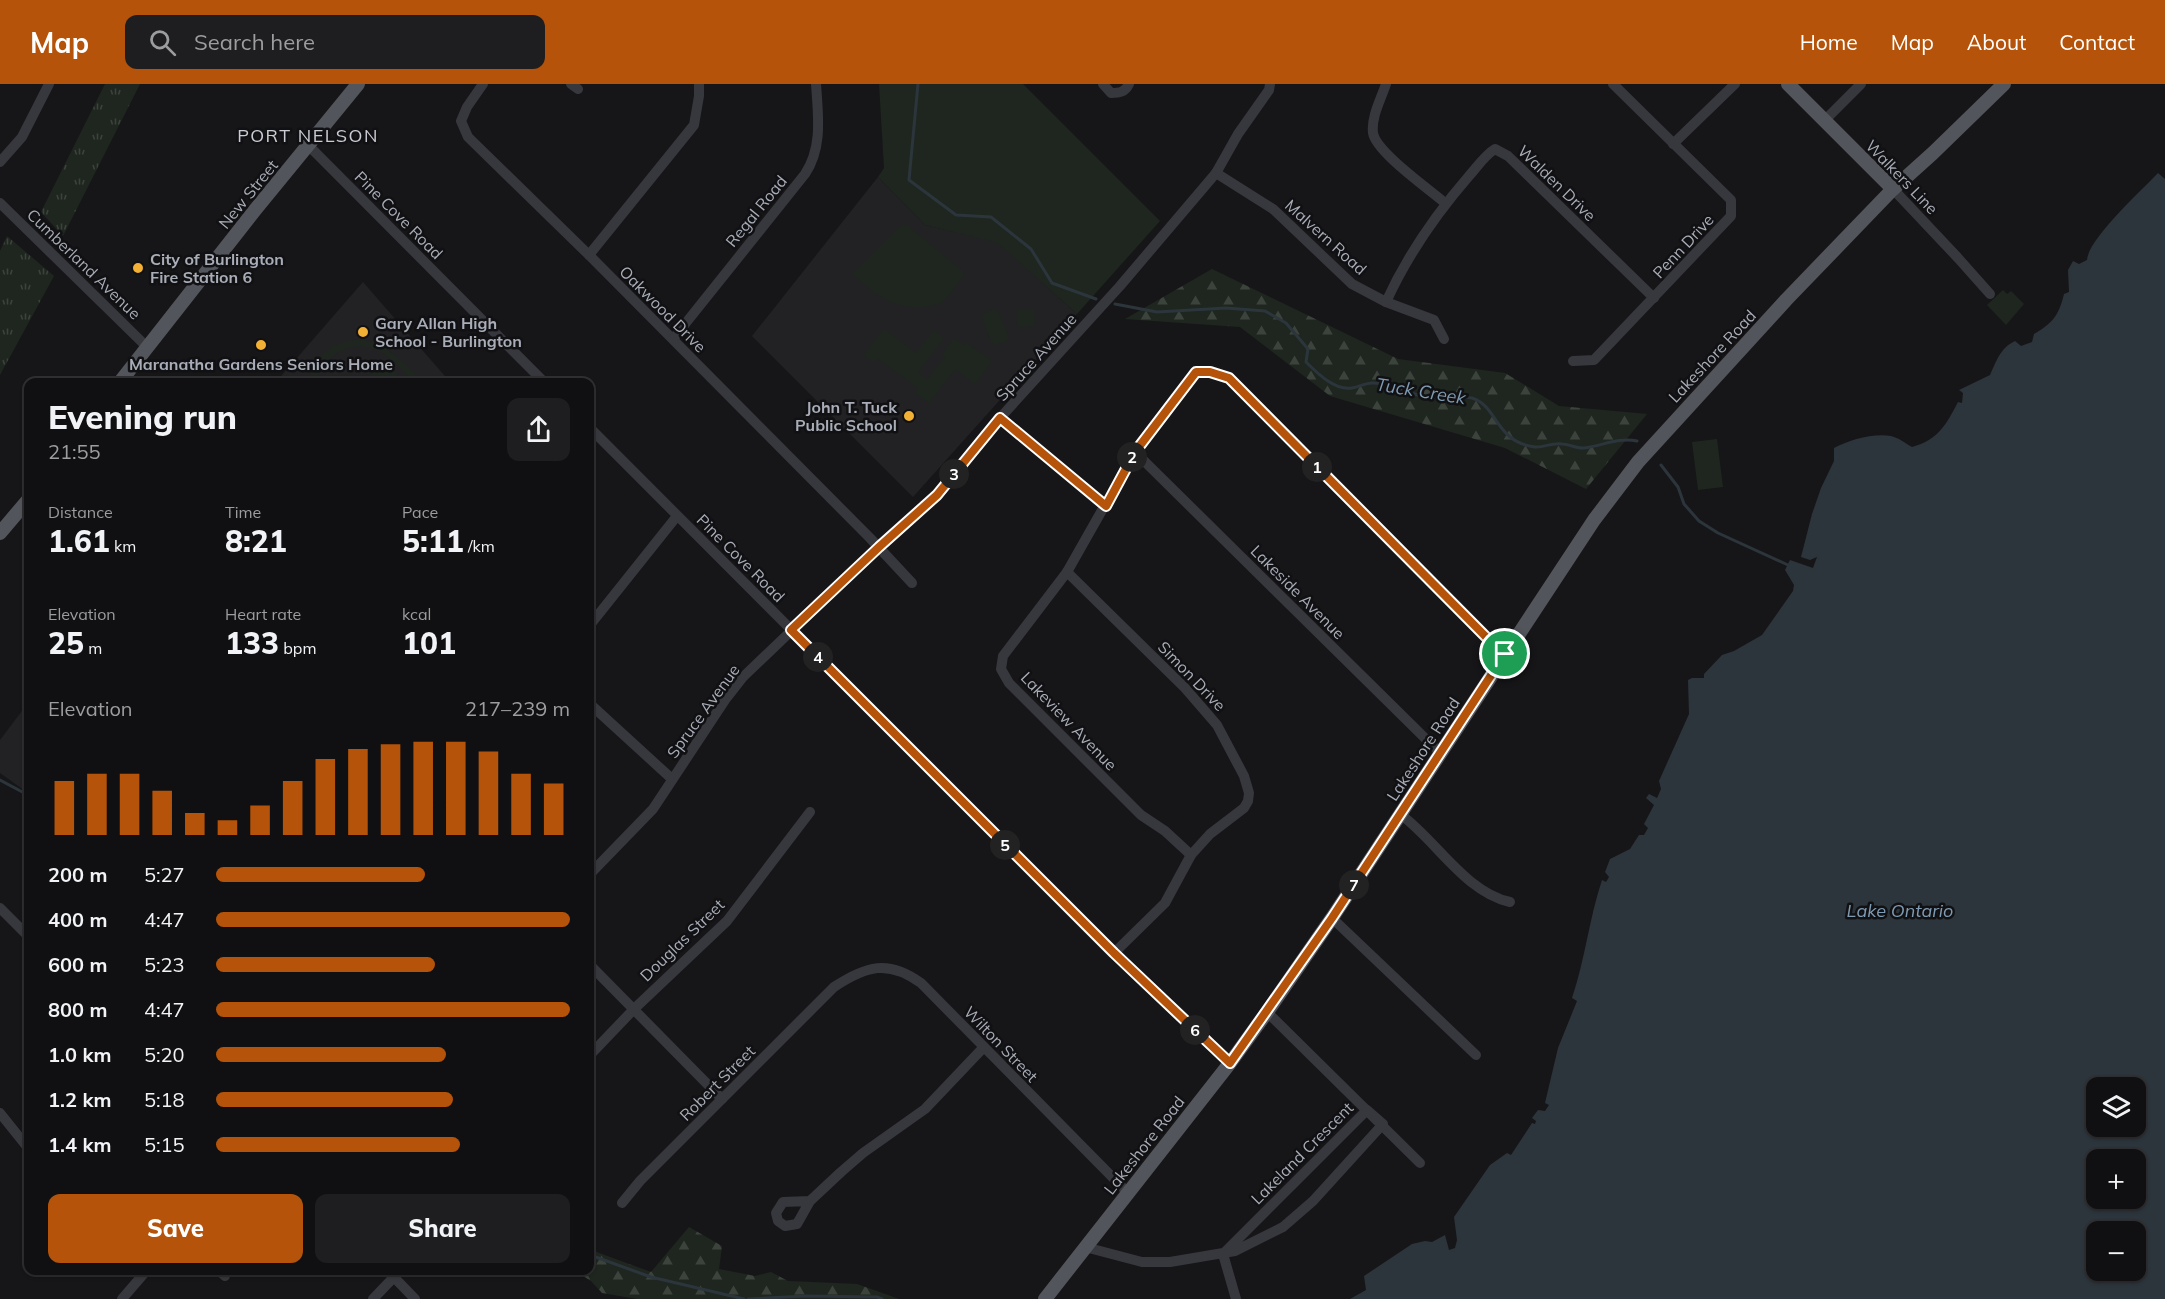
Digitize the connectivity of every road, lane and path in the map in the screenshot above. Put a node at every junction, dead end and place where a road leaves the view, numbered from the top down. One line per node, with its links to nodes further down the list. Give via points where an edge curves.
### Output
1 (49, 84): 18 (street, via 22,137)
2 (358, 84): 17 (main road, New Street)
3 (483, 84): 23 (street, Oakwood Drive, via 461,121 468,137)
4 (699, 84): 23 (street, via 694,125)
5 (816, 84): 27 (street, Regal Road, via 818,142 814,160)
6 (1103, 84): 7 (street, via 1111,93 1119,93)
7 (1130, 84)
8 (1270, 84): 19 (street, Spruce Avenue)
9 (1386, 84): 22 (street, via 1373,121 1373,134 1380,148)
10 (1613, 84): 16 (street, Penn Drive)
11 (1735, 84): 16 (street)
12 (1788, 84): 15 (main road, Walkers Line)
13 (1861, 84): 15 (street)
14 (2004, 84): 20 (main road, Lakeshore Road)
15 (1825, 120): 20 (main road, Walkers Line)
16 (1673, 144): 25 (street, Penn Drive, via 1731,200 1732,208 1731,216)
17 (308, 145): 29 (main road, New Street); 32 (street, Pine Cove Road)
18 (0, 162)
19 (1216, 173): 26 (street, Malvern Road, via 1273,209 1352,284); 33 (street, Spruce Avenue)
20 (1893, 189): 24 (street, Walkers Line); 45 (main road, Lakeshore Road, via 1626,476)
21 (0, 203): 29 (street, Cumberland Avenue)
22 (1445, 203): 25 (street, Walden Drive, via 1492,151 1499,150); 26 (street, Walden Drive, via 1401,269)
23 (589, 255): 27 (street, Oakwood Drive)
24 (1990, 294)
25 (1654, 298): 30 (street, Penn Drive, via 1594,360)
26 (1386, 302): 28 (street, Malvern Road, via 1434,320)
27 (673, 339): 40 (street, Oakwood Drive)
28 (1444, 339)
29 (147, 347): 31 (main road, New Street)
30 (1573, 361)
31 (123, 378)
32 (540, 378)
33 (1000, 418): 37 (street); 40 (street, Spruce Avenue, via 937,495)
34 (594, 432): 38 (street, Pine Cove Road)
35 (1135, 452): 37 (street, Lakeview Avenue); 45 (street, Lakeview Avenue, via 1196,372 1229,378); 47 (street, Lakeside Avenue)
36 (24, 505): 39 (main road)
37 (1106, 506): 41 (street, Lakeview Avenue)
38 (677, 516): 43 (street); 44 (street, Pine Cove Road)
39 (0, 533)
40 (879, 547): 42 (street, Oakwood Drive); 44 (street, Spruce Avenue)
41 (1067, 572): 51 (street, Simon Drive, via 1185,688 1217,725 1244,776 1249,793 1244,808 1210,834); 51 (street, Lakeview Avenue, via 1003,656 1001,669 1010,683 1141,815)
42 (912, 583)
43 (594, 620)
44 (791, 630): 48 (street, Spruce Avenue, via 743,677); 57 (street, Pine Cove Road)
45 (1505, 654): 47 (main road, Lakeshore Road)
46 (594, 708): 48 (street)
47 (1442, 752): 50 (main road, Lakeshore Road)
48 (672, 779): 52 (street, Spruce Avenue, via 653,809)
49 (810, 812): 60 (street, Douglas Street, via 727,921)
50 (1400, 814): 53 (street, via 1477,887); 55 (main road, Lakeshore Road)
51 (1191, 855): 57 (street, Simon Drive, via 1165,903)
52 (594, 870)
53 (1510, 902)
54 (0, 908): 56 (street)
55 (1332, 918): 61 (main road, Lakeshore Road); 64 (street)
56 (24, 932)
57 (1114, 953): 65 (street, Pine Cove Road)
58 (594, 969): 60 (street)
59 (834, 987): 62 (street, Wilton Street, via 855,973 878,967 906,972); 66 (street, Robert Street)
60 (634, 1009): 63 (street, Douglas Street); 66 (street)
61 (1267, 1012): 65 (main road, Lakeshore Road); 68 (street)
62 (982, 1048): 71 (street, Wilton Street); 72 (street, via 925,1109 863,1153)
63 (594, 1050)
64 (1476, 1055)
65 (1230, 1063): 71 (main road, Lakeshore Road)
66 (722, 1099): 73 (street, Robert Street)
67 (0, 1113): 69 (street)
68 (1383, 1124): 70 (street); 75 (street, via 1313,1201 1283,1227); 75 (street, Lakeland Crescent, via 1367,1110)
69 (24, 1143)
70 (1420, 1163)
71 (1128, 1193): 74 (main road, Lakeshore Road)
72 (810, 1202)
73 (622, 1203)
74 (1085, 1246): 75 (street, via 1142,1262); 82 (main road, Lakeshore Road)
75 (1223, 1254): 83 (street)
76 (143, 1275): 79 (street)
77 (389, 1275): 80 (street)
78 (391, 1275): 81 (street)
79 (122, 1299)
80 (373, 1299)
81 (415, 1299)
82 (1045, 1299)
83 (1236, 1299)

